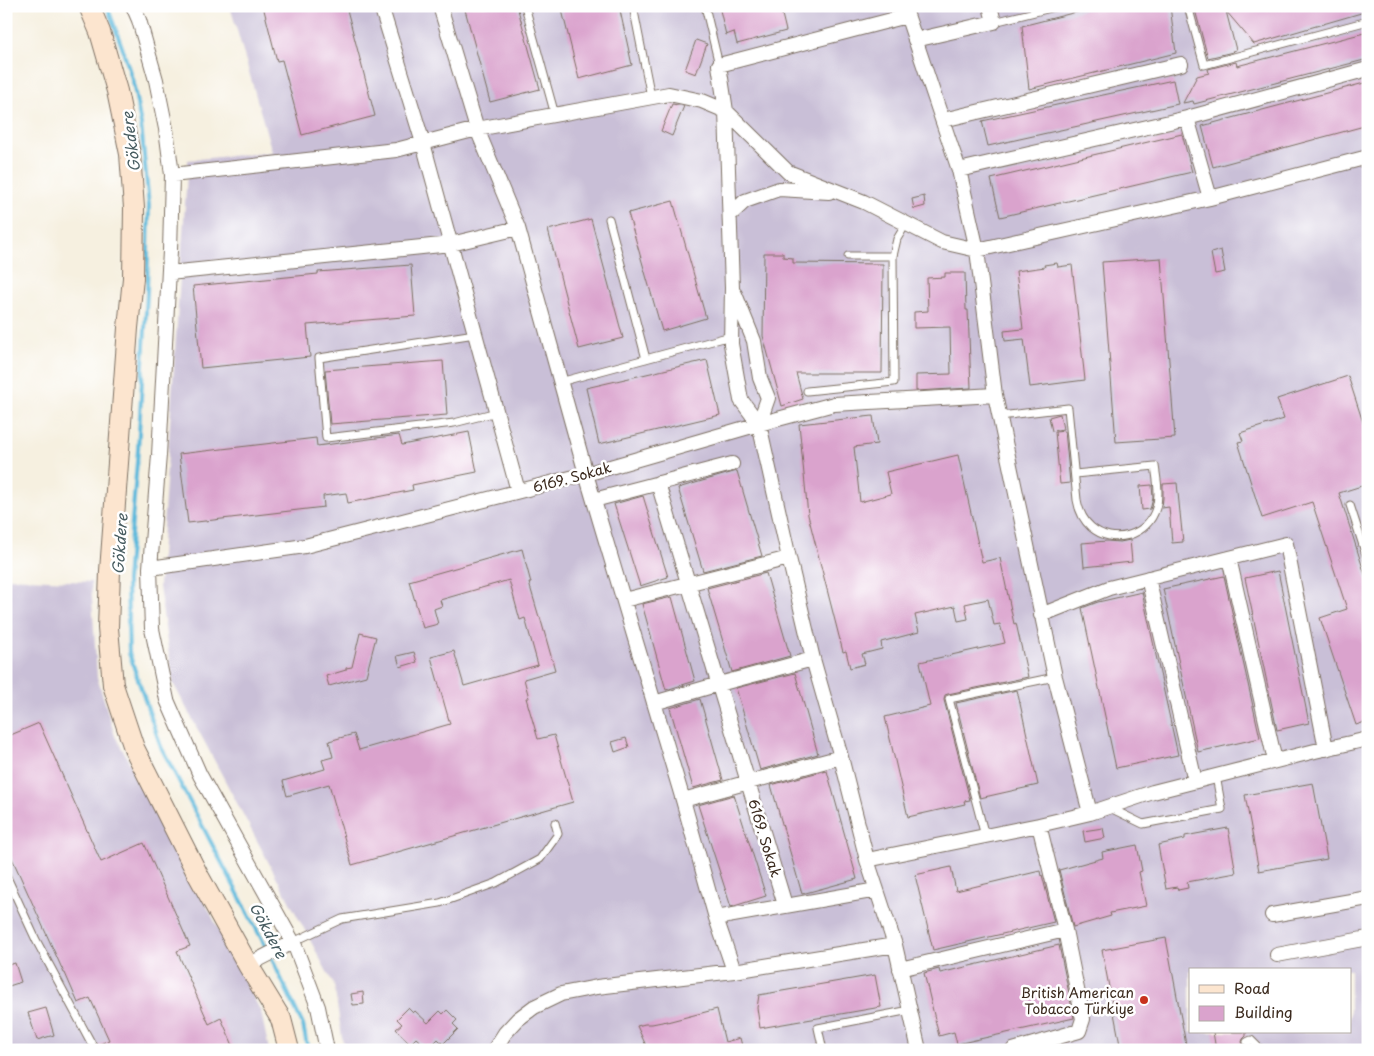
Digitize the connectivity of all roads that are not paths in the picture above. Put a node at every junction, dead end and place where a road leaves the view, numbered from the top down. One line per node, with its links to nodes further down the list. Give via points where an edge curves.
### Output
1 (88, 6): 93 (main road, via 100,32 117,91 130,154 134,208 133,278 110,571 108,628 113,685 134,748)
2 (133, 6): 27 (street, via 156,80)
3 (381, 6): 24 (street)
4 (440, 6): 23 (street)
5 (525, 6): 20 (lane)
6 (633, 6): 18 (lane)
7 (705, 6): 16 (lane)
8 (990, 6): 13 (street)
9 (1059, 6): 13 (lane)
10 (1188, 6): 12 (lane, via 1204,65)
11 (905, 11): 14 (street); 16 (street)
12 (1368, 21)
13 (994, 22): 14 (street)
14 (915, 40): 22 (street)
15 (1181, 64): 22 (street)
16 (719, 65): 19 (street)
17 (1368, 69): 21 (street)
18 (651, 97): 19 (street, via 669,94 702,101); 20 (street)
19 (726, 111): 28 (street, via 788,172); 30 (street)
20 (555, 115): 23 (street)
21 (1188, 118): 26 (street); 29 (street)
22 (943, 120): 26 (street)
23 (477, 129): 24 (street); 33 (street)
24 (423, 143): 27 (street, via 396,150); 34 (street)
25 (1368, 157): 29 (street)
26 (959, 170): 35 (street)
27 (172, 175): 38 (street)
28 (840, 193): 30 (street, via 779,189 745,201); 32 (street)
29 (1210, 198): 35 (street)
30 (730, 215): 39 (street)
31 (609, 219): 42 (lane)
32 (906, 224): 35 (street, via 942,242); 37 (lane, via 897,239)
33 (518, 228): 34 (street); 43 (street)
34 (451, 244): 38 (street); 40 (street)
35 (977, 250): 45 (street)
36 (848, 256): 37 (lane)
37 (893, 256): 44 (lane, via 894,382)
38 (169, 273): 59 (street)
39 (732, 288): 41 (street); 48 (street, via 754,341 760,378 768,398)
40 (475, 334): 46 (street); 46 (lane, via 319,358 326,438 454,423)
41 (731, 336): 42 (lane); 48 (street, via 741,400)
42 (646, 359): 43 (lane)
43 (560, 382): 50 (street)
44 (807, 391)
45 (996, 395): 47 (street); 48 (street, 6169. Sokak, via 834,404)
46 (497, 412): 53 (street)
47 (1000, 416): 51 (lane, via 1068,408); 63 (street)
48 (759, 424): 50 (street, 6169. Sokak); 56 (street)
49 (732, 464): 52 (street, 6169. Sokak)
50 (586, 474): 53 (street, 6169. Sokak); 54 (street)
51 (1075, 474): 51 (lane, via 1079,508 1086,522 1097,532 1112,537 1128,536 1142,529 1153,517 1158,502 1155,466)
52 (658, 483): 54 (street, 6169. Sokak); 61 (street, 6169. Sokak)
53 (518, 491): 59 (street, 6169. Sokak, via 304,546)
54 (594, 500): 62 (street)
55 (1350, 505): 58 (lane)
56 (789, 558): 61 (street); 64 (street)
57 (1229, 558): 60 (street); 69 (street, via 1286,544); 71 (street)
58 (1368, 561)
59 (150, 568): 90 (street, via 152,630 166,700 200,775)
60 (1148, 578): 63 (street, via 1109,588); 74 (street)
61 (688, 584): 62 (street); 66 (street, 6169. Sokak)
62 (624, 600): 67 (street)
63 (1041, 615): 65 (street)
64 (813, 659): 66 (street); 70 (street)
65 (1055, 677): 77 (street); 80 (lane, via 949,699)
66 (719, 684): 67 (street); 73 (street, 6169. Sokak)
67 (654, 703): 75 (street)
68 (1368, 739): 69 (street)
69 (1326, 749): 71 (street)
70 (841, 757): 73 (street); 81 (street)
71 (1275, 761): 72 (street)
72 (1216, 776): 74 (street); 76 (lane, via 1222,809 1143,824)
73 (748, 781): 75 (street); 85 (street, 6169. Sokak)
74 (1195, 781): 76 (street)
75 (683, 800): 87 (street)
76 (1108, 807): 77 (street)
77 (1090, 813): 79 (street)
78 (555, 823): 90 (lane, via 558,834 540,859 496,883 440,903 342,919)
79 (1039, 825): 80 (street); 88 (street)
80 (985, 836): 81 (street)
81 (867, 860): 83 (street)
82 (6, 875): 98 (lane, via 36,940)
83 (877, 890): 85 (street); 91 (street)
84 (1368, 898): 86 (street)
85 (785, 905): 87 (street)
86 (1272, 915)
87 (716, 918): 95 (street)
88 (1065, 930): 94 (street); 104 (street, via 1083,1020 1079,1030)
89 (1368, 938): 92 (street)
90 (293, 942): 93 (street); 100 (street, via 318,1007)
91 (895, 945): 94 (street); 95 (street)
92 (1277, 954)
93 (248, 965): 99 (main road, via 281,1020)
94 (900, 969): 96 (street)
95 (734, 971): 101 (street, via 560,994 518,1019)
96 (910, 1010): 102 (lane, via 818,1028); 103 (street)
97 (1247, 1042): 105 (lane, via 1252,1040)
98 (95, 1050)
99 (289, 1050)
100 (327, 1050)
101 (494, 1050)
102 (823, 1050)
103 (919, 1050)
104 (1013, 1050)
105 (1262, 1050)

